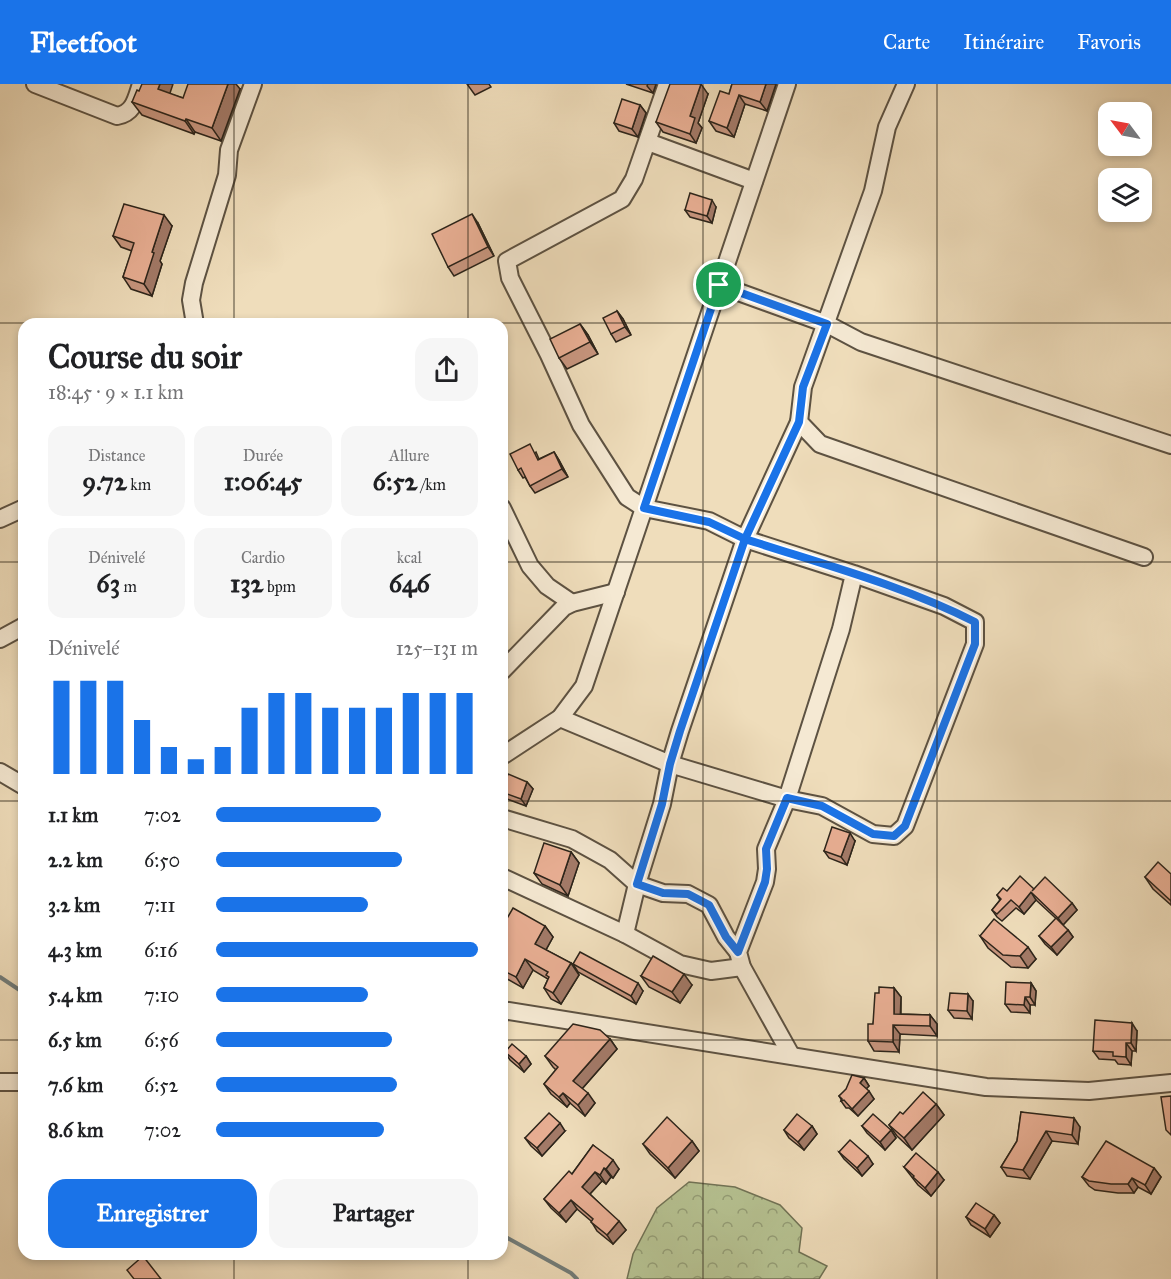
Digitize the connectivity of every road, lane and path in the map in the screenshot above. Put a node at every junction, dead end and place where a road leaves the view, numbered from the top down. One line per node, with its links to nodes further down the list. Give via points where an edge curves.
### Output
1 (35, 84): 2 (street, via 117,116 132,108)
2 (141, 84)
3 (253, 84): 10 (street, via 229,150 226,175 194,283)
4 (667, 84): 7 (street)
5 (787, 84): 8 (street)
6 (906, 84): 11 (street, via 887,127 873,191)
7 (648, 142): 8 (street); 14 (street, via 622,199 507,261 510,278 580,425 627,497)
8 (754, 181): 9 (street)
9 (719, 285): 11 (street); 14 (street)
10 (194, 318)
11 (827, 324): 12 (street, via 803,387); 13 (street, via 861,342)
12 (799, 422): 18 (street); 19 (street, via 820,444)
13 (1171, 445)
14 (644, 508): 18 (street, via 709,522); 21 (street)
15 (18, 511): 16 (street)
16 (0, 519)
17 (508, 520): 22 (street, via 530,566 547,586)
18 (745, 539): 20 (street); 28 (street)
19 (1144, 556)
20 (854, 574): 31 (street, via 838,640); 31 (street, via 944,606 975,622 975,644 905,826 894,836 873,834 822,806)
21 (616, 592): 22 (street); 26 (street, via 584,686)
22 (572, 603): 25 (street)
23 (18, 630): 24 (street)
24 (0, 639)
25 (508, 665)
26 (560, 718): 27 (street); 28 (street)
27 (508, 752)
28 (670, 764): 31 (street); 34 (street)
29 (0, 772): 30 (street)
30 (18, 782)
31 (787, 798): 36 (street, via 766,849 765,882)
32 (508, 820): 34 (street, via 572,839 610,860)
33 (508, 880): 35 (street)
34 (637, 884): 35 (street); 36 (street, via 663,893 688,894 709,905)
35 (625, 934): 36 (street, via 689,967 711,971)
36 (740, 959): 38 (street)
37 (508, 1011): 38 (street)
38 (791, 1055): 41 (street, via 986,1087 1089,1091)
39 (0, 1082): 40 (street)
40 (18, 1082)
41 (1171, 1083)

